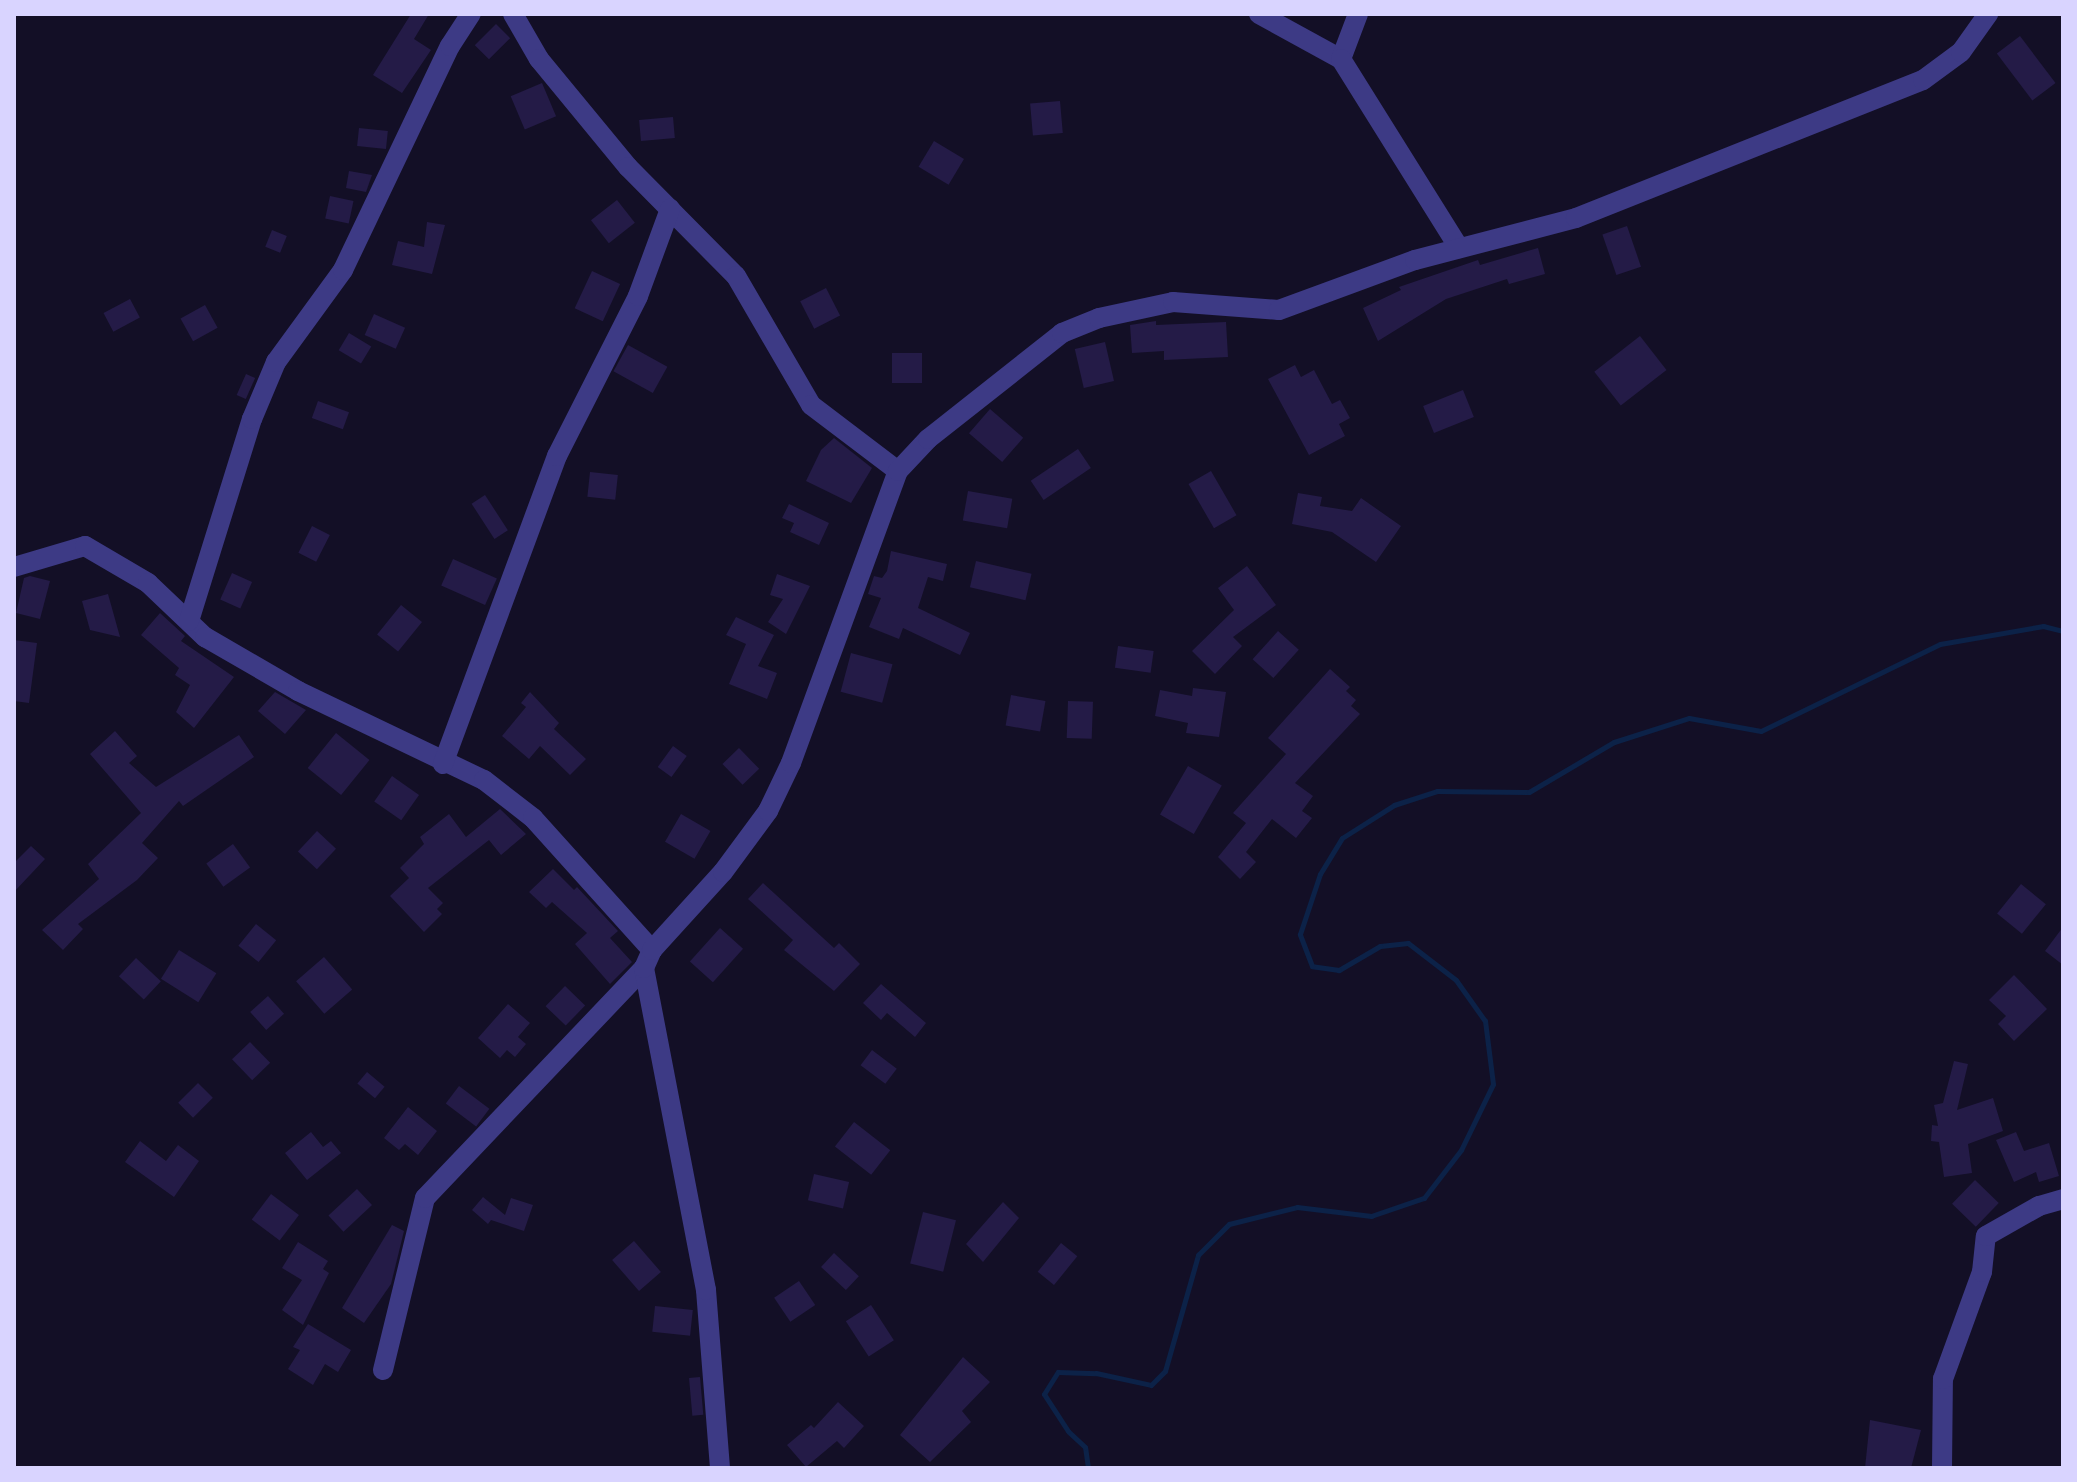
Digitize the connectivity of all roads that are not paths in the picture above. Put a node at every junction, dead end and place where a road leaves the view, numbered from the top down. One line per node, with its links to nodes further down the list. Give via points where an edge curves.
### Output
1 (471, 14): 11 (street, via 450,46 343,270 276,362 252,419)
2 (513, 14): 7 (street, via 539,59 628,167)
3 (1259, 14): 6 (street)
4 (1358, 14): 6 (street)
5 (1988, 14): 8 (street, via 1961,52 1923,80 1634,197)
6 (1341, 59): 8 (street)
7 (670, 209): 9 (street, via 736,276 811,405); 12 (street, via 638,296 557,456)
8 (1459, 248): 9 (street, via 1279,310 1173,302 1099,318 1062,333 928,439)
9 (898, 471): 13 (street, via 791,763 768,811)
10 (14, 567): 11 (street, via 85,546 148,583)
11 (189, 621): 12 (street, via 205,637 298,691)
12 (443, 764): 13 (street, via 484,780 533,818)
13 (648, 959): 15 (street, via 425,1198); 16 (street, via 706,1290)
14 (2063, 1199): 17 (street, via 2039,1206 1986,1236 1982,1272 1943,1379)
15 (383, 1370)
16 (720, 1468)
17 (1942, 1468)

